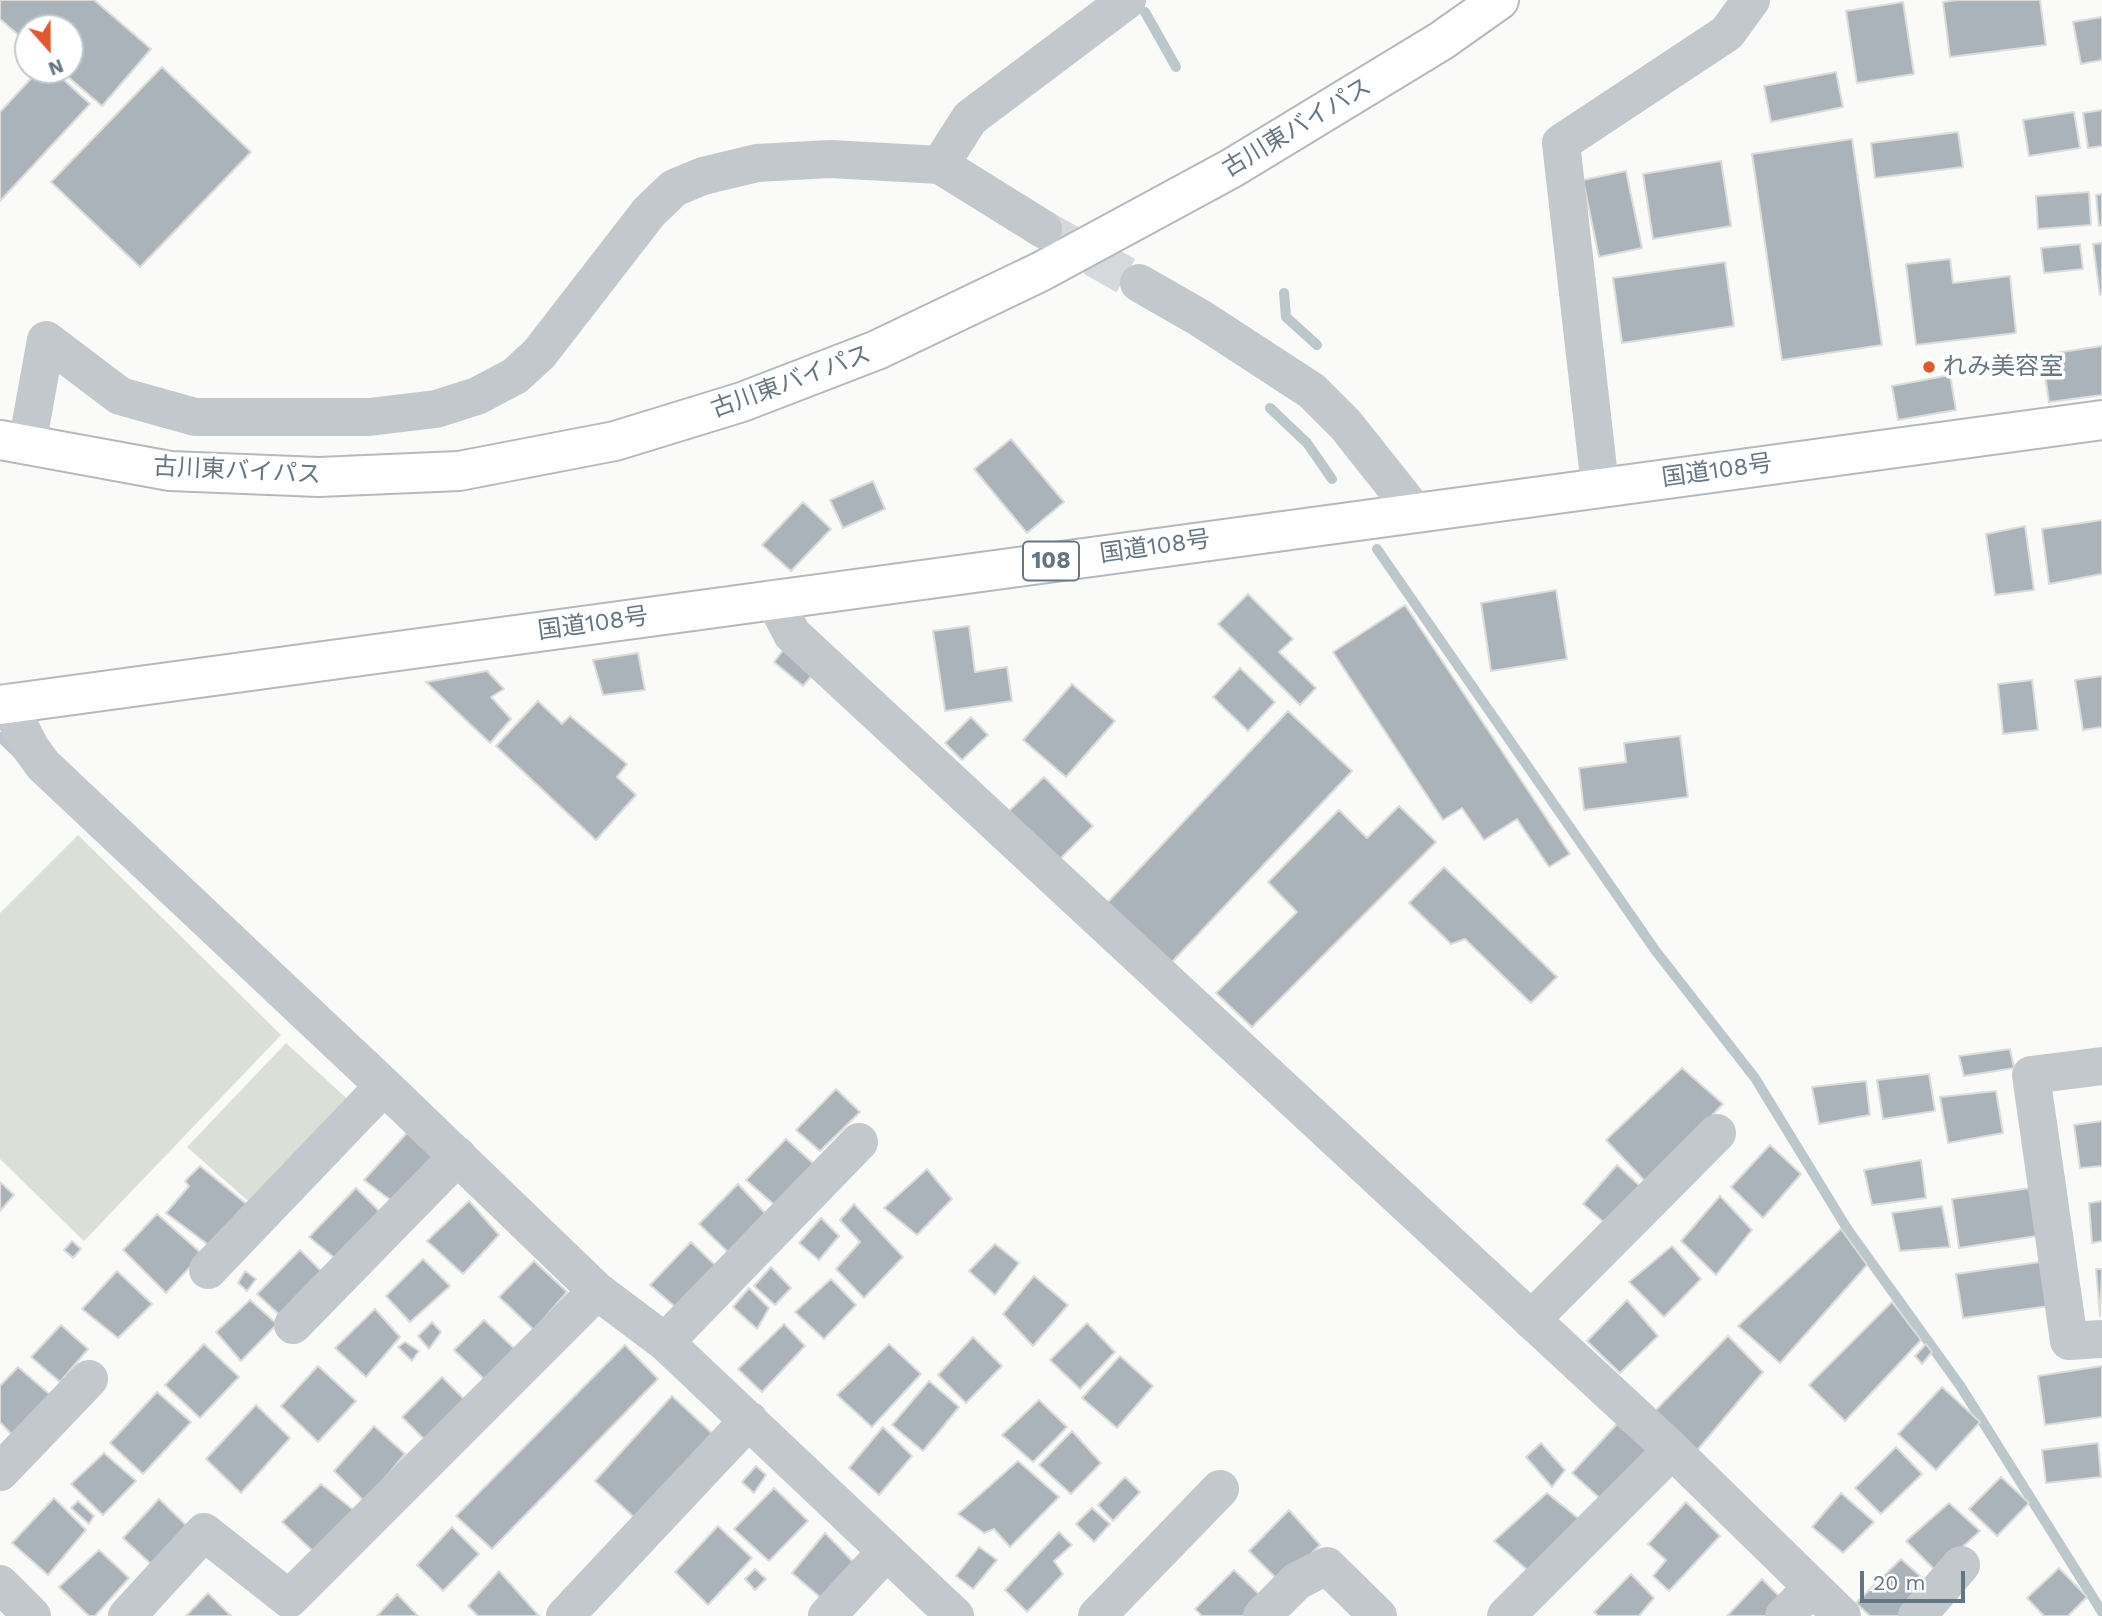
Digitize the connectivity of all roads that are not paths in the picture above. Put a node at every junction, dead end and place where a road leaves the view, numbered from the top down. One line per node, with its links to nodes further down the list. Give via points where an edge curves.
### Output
1 (1127, 0): 4 (street, via 970,118)
2 (1499, 0): 8 (highway, 古川東バイパス, via 1441,41 1232,168 1040,272 877,350 742,402 628,437 458,471 319,477 170,471)
3 (1751, 0): 9 (street, via 1727,33 1561,143)
4 (940, 165): 5 (street); 8 (street, via 830,159 757,163 674,188 649,212 539,354 515,376 477,396 436,409 369,416 195,417 121,396 46,340)
5 (1043, 229)
6 (1139, 284): 10 (street, via 1312,391 1345,424)
7 (2102, 420): 9 (highway, 国道108号 / 108)
8 (13, 443)
9 (1600, 486): 10 (highway, 国道108号 / 108)
10 (1415, 512): 11 (highway, 国道108号 / 108)
11 (774, 599): 12 (highway, 国道108号 / 108); 20 (street, via 792,634)
12 (4, 704): 14 (street, via 43,765)
13 (2102, 1066): 22 (street, via 2031,1075 2068,1341)
14 (373, 1098): 17 (street); 18 (street)
15 (1717, 1133): 20 (street)
16 (859, 1142): 23 (street)
17 (446, 1168): 19 (street); 21 (street)
18 (208, 1270)
19 (584, 1305): 23 (street); 34 (street, via 289,1599 204,1532)
20 (1531, 1320): 26 (street)
21 (293, 1325)
22 (2102, 1339)
23 (665, 1342): 25 (street)
24 (89, 1379): 27 (street)
25 (737, 1434): 30 (street); 35 (street)
26 (1672, 1450): 32 (street); 41 (street)
27 (0, 1472)
28 (1220, 1489): 38 (street)
29 (1962, 1565): 44 (street)
30 (874, 1566): 36 (street); 37 (street)
31 (0, 1584): 33 (street)
32 (1812, 1588): 42 (street); 43 (street)
33 (32, 1616)
34 (127, 1616)
35 (565, 1616)
36 (827, 1616)
37 (955, 1616)
38 (1097, 1616)
39 (1262, 1616): 40 (street, via 1297,1581 1327,1566)
40 (1378, 1616)
41 (1506, 1616)
42 (1784, 1616)
43 (1842, 1616)
44 (1917, 1616)

